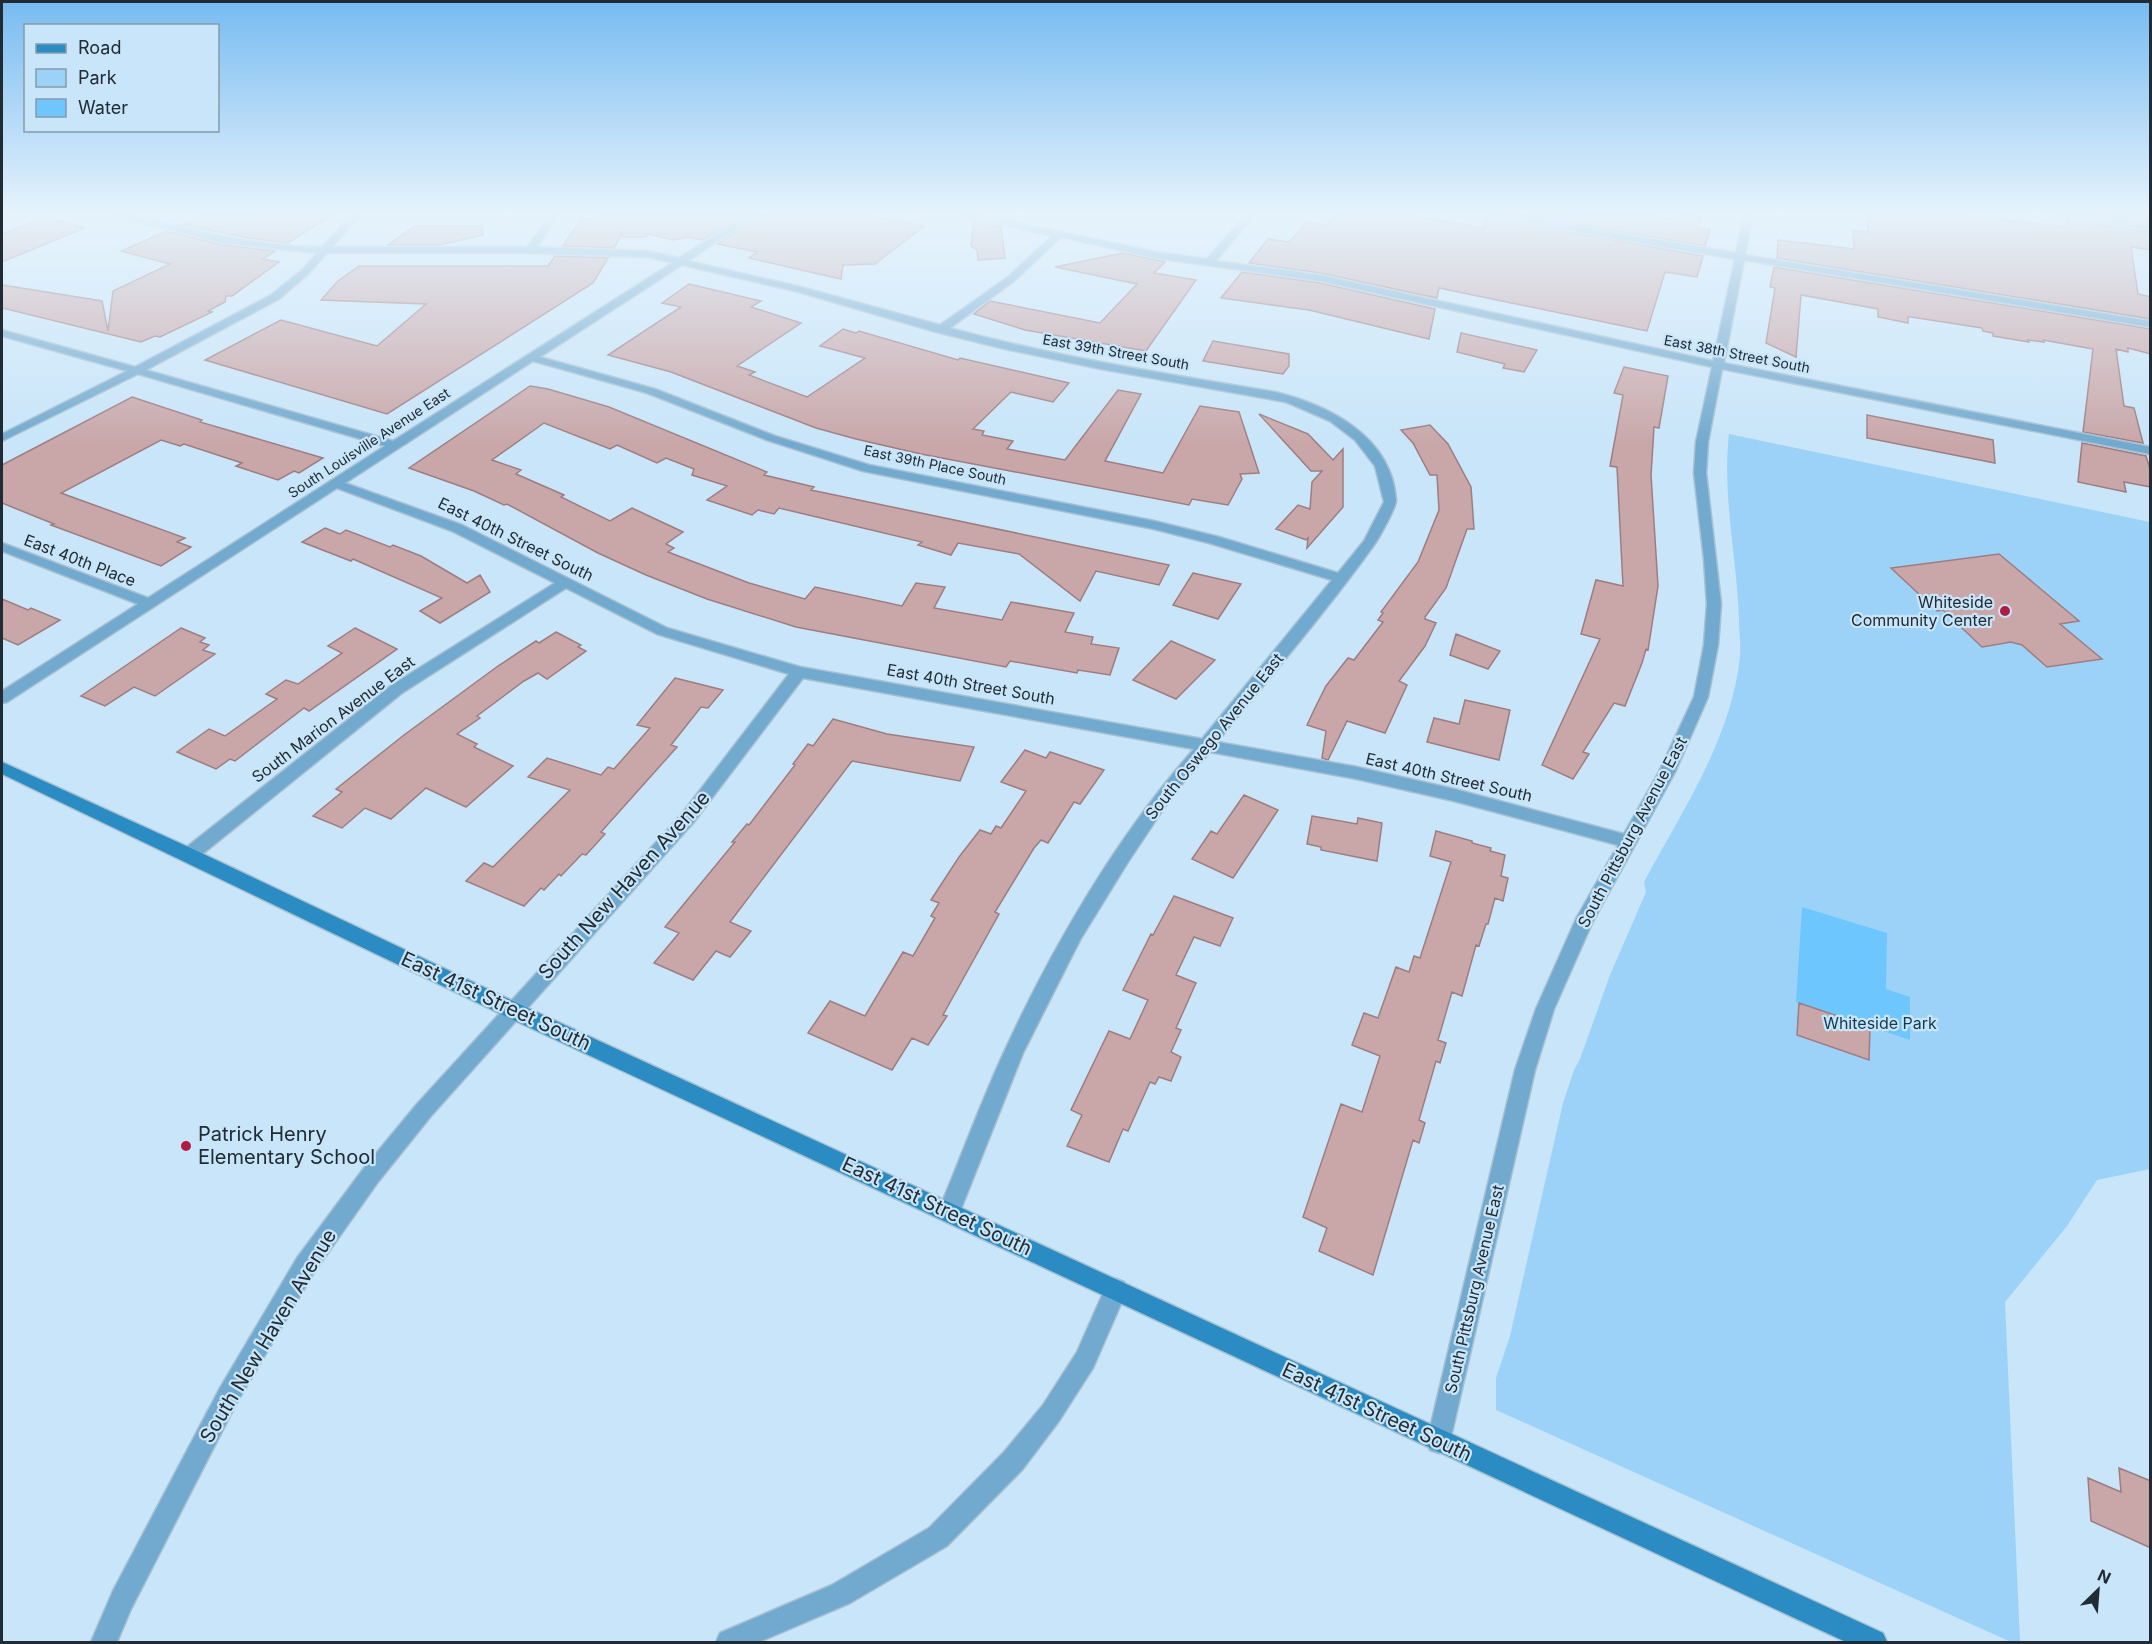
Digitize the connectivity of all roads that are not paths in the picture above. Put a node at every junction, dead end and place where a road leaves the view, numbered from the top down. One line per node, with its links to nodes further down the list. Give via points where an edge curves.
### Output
1 (283, 291): 13 (street)
2 (633, 291): 11 (street, South Louisville Avenue East)
3 (803, 291): 9 (street, East 39th Street South)
4 (995, 291): 9 (street)
5 (1375, 291): 12 (street, East 38th Street South)
6 (1734, 291): 12 (street, South Pittsburg Avenue East)
7 (1954, 291): 8 (street)
8 (2151, 324)
9 (940, 330): 17 (street, East 39th Street South, via 1053,357 1294,400 1347,428)
10 (2, 333): 13 (street)
11 (529, 357): 15 (street, South Louisville Avenue East); 20 (street, East 39th Place South, via 651,391 771,438 856,465 1154,525)
12 (1719, 365): 16 (street, East 38th Street South); 27 (street, South Pittsburg Avenue East, via 1702,442 1700,473 1714,604 1712,645 1693,717)
13 (137, 370): 14 (street); 15 (street)
14 (2, 438)
15 (393, 445): 18 (street, South Louisville Avenue East)
16 (2151, 451)
17 (1381, 465): 20 (street, South Oswego Avenue East, via 1390,502 1370,542)
18 (334, 483): 21 (street, East 40th Street South, via 452,526); 22 (street, South Louisville Avenue East)
19 (2, 547): 22 (street, East 40th Place)
20 (1341, 578): 25 (street, South Oswego Avenue East)
21 (566, 582): 23 (street, East 40th Street South, via 662,631); 28 (street, South Marion Avenue East, via 397,689)
22 (148, 603): 24 (street, South Louisville Avenue East)
23 (799, 672): 25 (street, East 40th Street South); 29 (street, South New Haven Avenue, via 687,819)
24 (2, 698)
25 (1205, 747): 27 (street, East 40th Street South, via 1430,789); 30 (street, South Oswego Avenue East, via 1168,789 1074,935 1014,1051)
26 (2, 768): 28 (main road, East 41st Street South)
27 (1628, 841): 32 (street, South Pittsburg Avenue East, via 1571,948 1525,1070)
28 (189, 855): 29 (main road, East 41st Street South)
29 (512, 1010): 30 (main road, East 41st Street South); 33 (street, South New Haven Avenue, via 378,1167 306,1266 228,1396)
30 (949, 1212): 31 (main road, East 41st Street South)
31 (1116, 1290): 32 (main road, East 41st Street South); 34 (street, via 1085,1360 1051,1413 1012,1461 938,1537 841,1594)
32 (1439, 1441): 35 (main road, East 41st Street South)
33 (104, 1642)
34 (729, 1642)
35 (1874, 1642)

